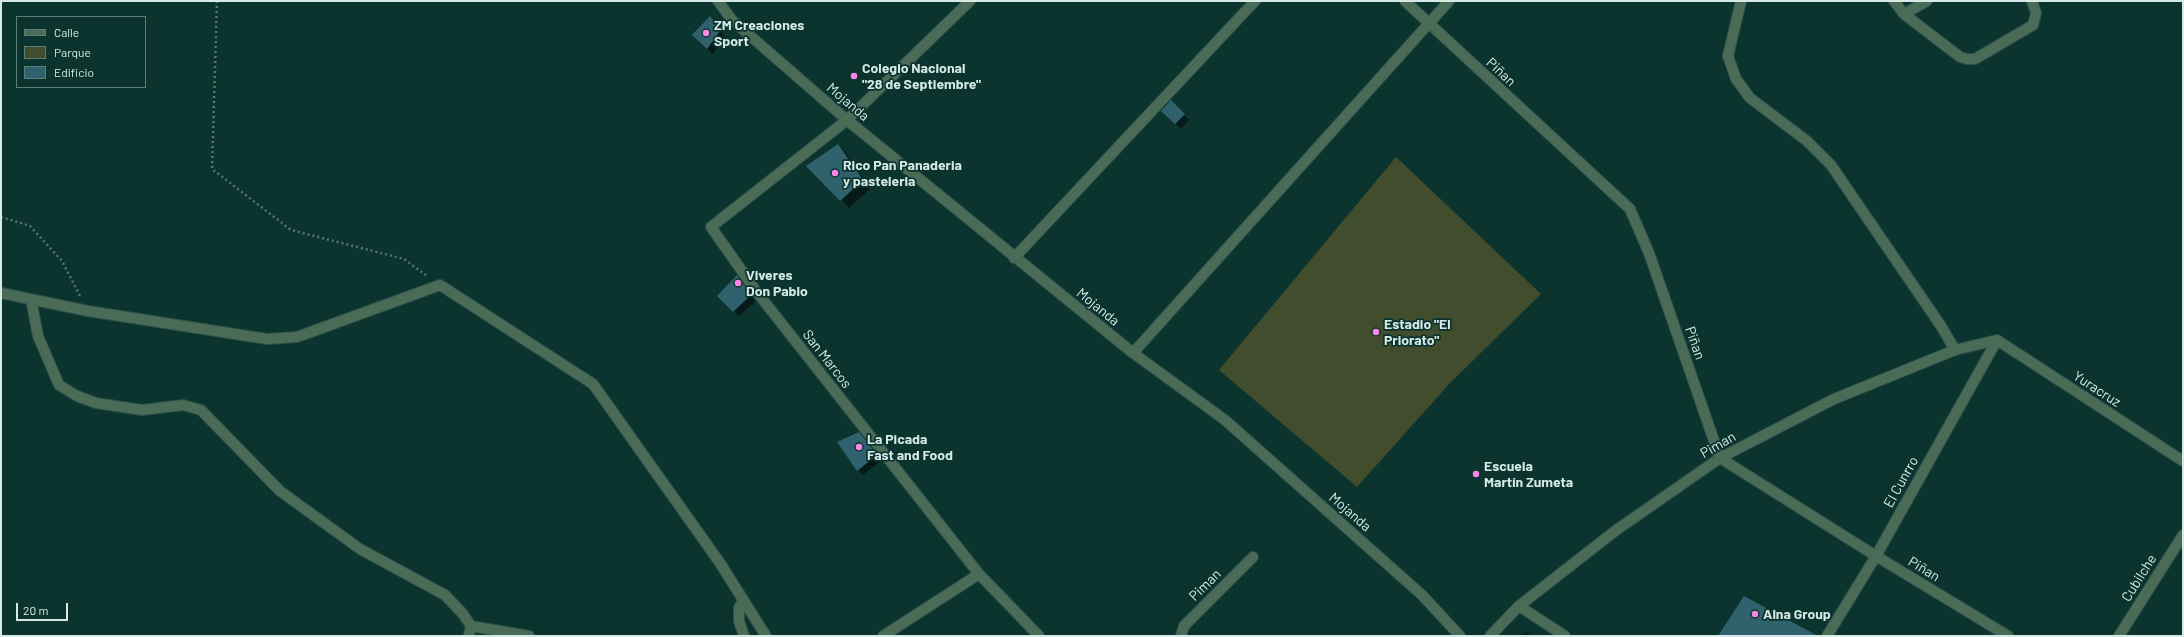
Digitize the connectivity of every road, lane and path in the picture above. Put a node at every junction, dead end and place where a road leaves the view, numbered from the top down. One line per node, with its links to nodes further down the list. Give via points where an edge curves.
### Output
1 (217, 1): 16 (path, via 212,169 292,230 404,259)
2 (718, 1): 13 (street, Mojanda, via 732,20)
3 (970, 1): 13 (street)
4 (1254, 1): 15 (street)
5 (1405, 1): 12 (street, Piñan)
6 (1448, 1): 12 (street)
7 (1741, 1): 21 (street, via 1728,56 1736,80 1750,98 1807,141 1830,165)
8 (1894, 1): 11 (street)
9 (1927, 1): 11 (street)
10 (2032, 1): 11 (street, via 2036,13 2033,25 1975,59 1960,58)
11 (1904, 14)
12 (1429, 24): 22 (street); 23 (street, Piñan, via 1630,209)
13 (847, 120): 15 (street, Mojanda); 28 (street, San Marcos, via 711,227 756,291)
14 (1, 217): 19 (path, via 30,226 62,261)
15 (1014, 258): 22 (street, Mojanda)
16 (440, 286): 19 (street, via 297,337 267,339); 29 (street, via 593,384 720,563)
17 (1, 293): 18 (street)
18 (31, 299): 19 (street); 31 (street, via 38,336 59,385 77,396 96,403 142,410 183,405 201,410 280,491 360,549 445,595 463,614)
19 (88, 311)
20 (1996, 340): 21 (street, Piman); 24 (street, Yuracruz); 26 (street, El Cunrro)
21 (1955, 350): 23 (street, Piman, via 1834,399)
22 (1133, 353): 38 (street, Mojanda, via 1225,420 1422,595)
23 (1720, 458): 26 (street, Piñan); 30 (street, Piman, via 1615,531)
24 (2183, 461)
25 (2183, 535): 43 (street, Cubilche)
26 (1876, 556): 41 (street, El Cunrro); 42 (street, Piñan)
27 (1253, 557): 37 (street, Piman, via 1184,626)
28 (979, 574): 35 (street); 36 (street, San Marcos)
29 (743, 600): 33 (street, via 739,608 739,621); 34 (street)
30 (1519, 606): 39 (street, Piman); 40 (street)
31 (470, 631): 32 (street)
32 (529, 636)
33 (744, 636)
34 (766, 636)
35 (883, 636)
36 (1039, 636)
37 (1181, 636)
38 (1460, 636)
39 (1490, 636)
40 (1565, 636)
41 (1827, 636)
42 (2008, 636)
43 (2119, 636)

